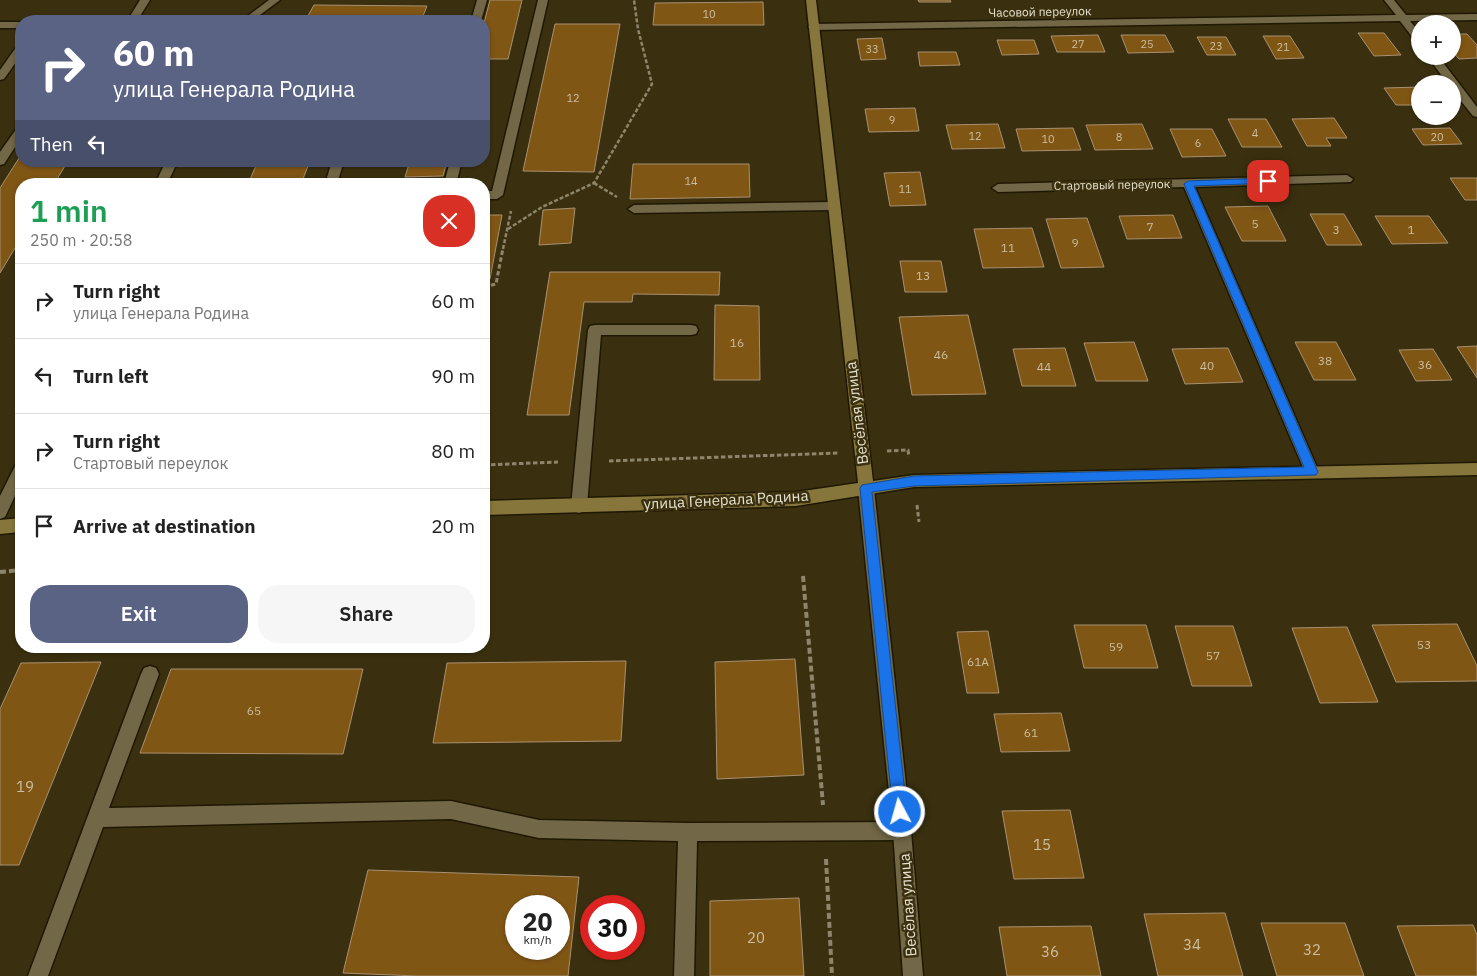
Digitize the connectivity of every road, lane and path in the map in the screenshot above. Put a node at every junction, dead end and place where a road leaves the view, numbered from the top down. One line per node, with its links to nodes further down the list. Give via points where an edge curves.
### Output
1 (145, 0): 8 (street)
2 (275, 0): 9 (street)
3 (482, 0): 10 (street)
4 (543, 0): 27 (street)
5 (634, 0): 30 (path, via 652,84 594,183 542,207)
6 (810, 0): 15 (main road, Весёлая улица)
7 (1389, 0): 12 (street)
8 (136, 15)
9 (254, 15)
10 (478, 15)
11 (1477, 17): 12 (street, Часовой переулок)
12 (1402, 18): 15 (street, Часовой переулок); 16 (street)
13 (0, 25): 14 (street)
14 (15, 25)
15 (813, 27): 28 (main road, Весёлая улица)
16 (1411, 29)
17 (15, 56): 19 (street)
18 (1439, 65): 20 (street)
19 (0, 76)
20 (1477, 114)
21 (15, 139): 22 (street)
22 (0, 161)
23 (1347, 179): 24 (street, Стартовый переулок)
24 (1188, 184): 25 (street, Стартовый переулок); 37 (street)
25 (998, 188)
26 (490, 195): 27 (street)
27 (497, 195): 30 (path, via 515,194)
28 (834, 206): 29 (street); 33 (main road, Весёлая улица)
29 (634, 209)
30 (508, 229): 31 (path, via 496,284)
31 (490, 286)
32 (691, 330): 34 (street, via 596,330)
33 (862, 452): 34 (path); 39 (path, via 908,450); 40 (main road, Весёлая улица)
34 (582, 462): 35 (path); 41 (street)
35 (490, 465)
36 (1477, 469): 37 (main road, улица Генерала Родина)
37 (1312, 472): 39 (main road, улица Генерала Родина)
38 (15, 481): 43 (street)
39 (914, 481): 40 (main road, улица Генерала Родина); 44 (path)
40 (866, 488): 41 (main road, улица Генерала Родина, via 796,500); 53 (street, Весёлая улица)
41 (579, 506): 42 (main road, улица Генерала Родина)
42 (490, 508)
43 (0, 512)
44 (919, 522)
45 (15, 526): 46 (main road)
46 (0, 527)
47 (15, 571): 48 (path)
48 (0, 572)
49 (803, 576): 52 (path)
50 (150, 674): 51 (street)
51 (96, 818): 54 (street, via 451,810 539,829); 55 (street)
52 (825, 831): 53 (street); 54 (street); 57 (path)
53 (902, 831): 58 (street, Весёлая улица)
54 (688, 832): 56 (street)
55 (38, 976)
56 (684, 976)
57 (832, 976)
58 (913, 976)

